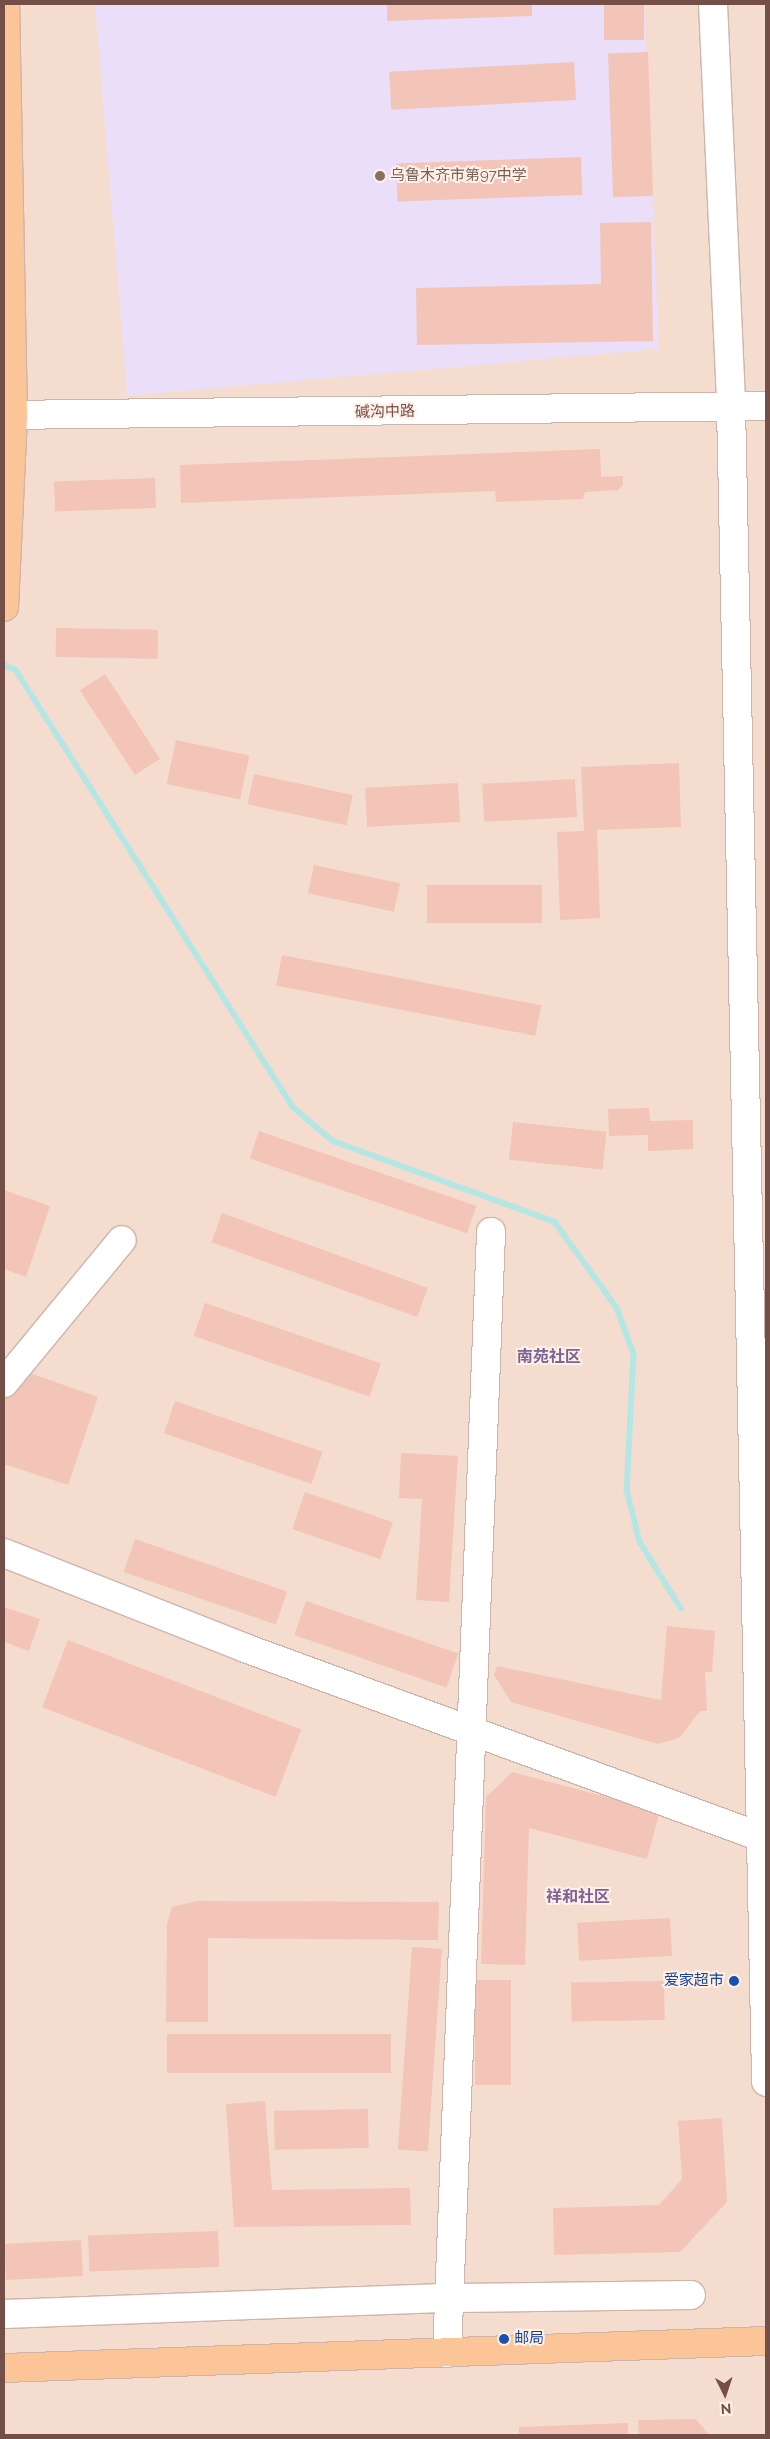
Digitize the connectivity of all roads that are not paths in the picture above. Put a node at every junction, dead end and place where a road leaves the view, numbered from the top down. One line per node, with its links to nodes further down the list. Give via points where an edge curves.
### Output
1 (6, 4): 6 (main road)
2 (713, 4): 4 (street)
3 (4, 372): 6 (main road)
4 (731, 406): 5 (street, 碱沟中路); 6 (street, 碱沟中路); 13 (street)
5 (766, 406)
6 (9, 416): 7 (main road)
7 (4, 607)
8 (491, 1232): 12 (street)
9 (122, 1240): 10 (street)
10 (4, 1383)
11 (4, 1553): 12 (street)
12 (474, 1732): 14 (street); 17 (street)
13 (763, 1774): 14 (street)
14 (761, 1837): 15 (street)
15 (766, 2082)
16 (691, 2294): 17 (street)
17 (450, 2298): 18 (street); 20 (street)
18 (4, 2314)
19 (766, 2341): 20 (main road)
20 (447, 2353): 21 (main road)
21 (4, 2368)

